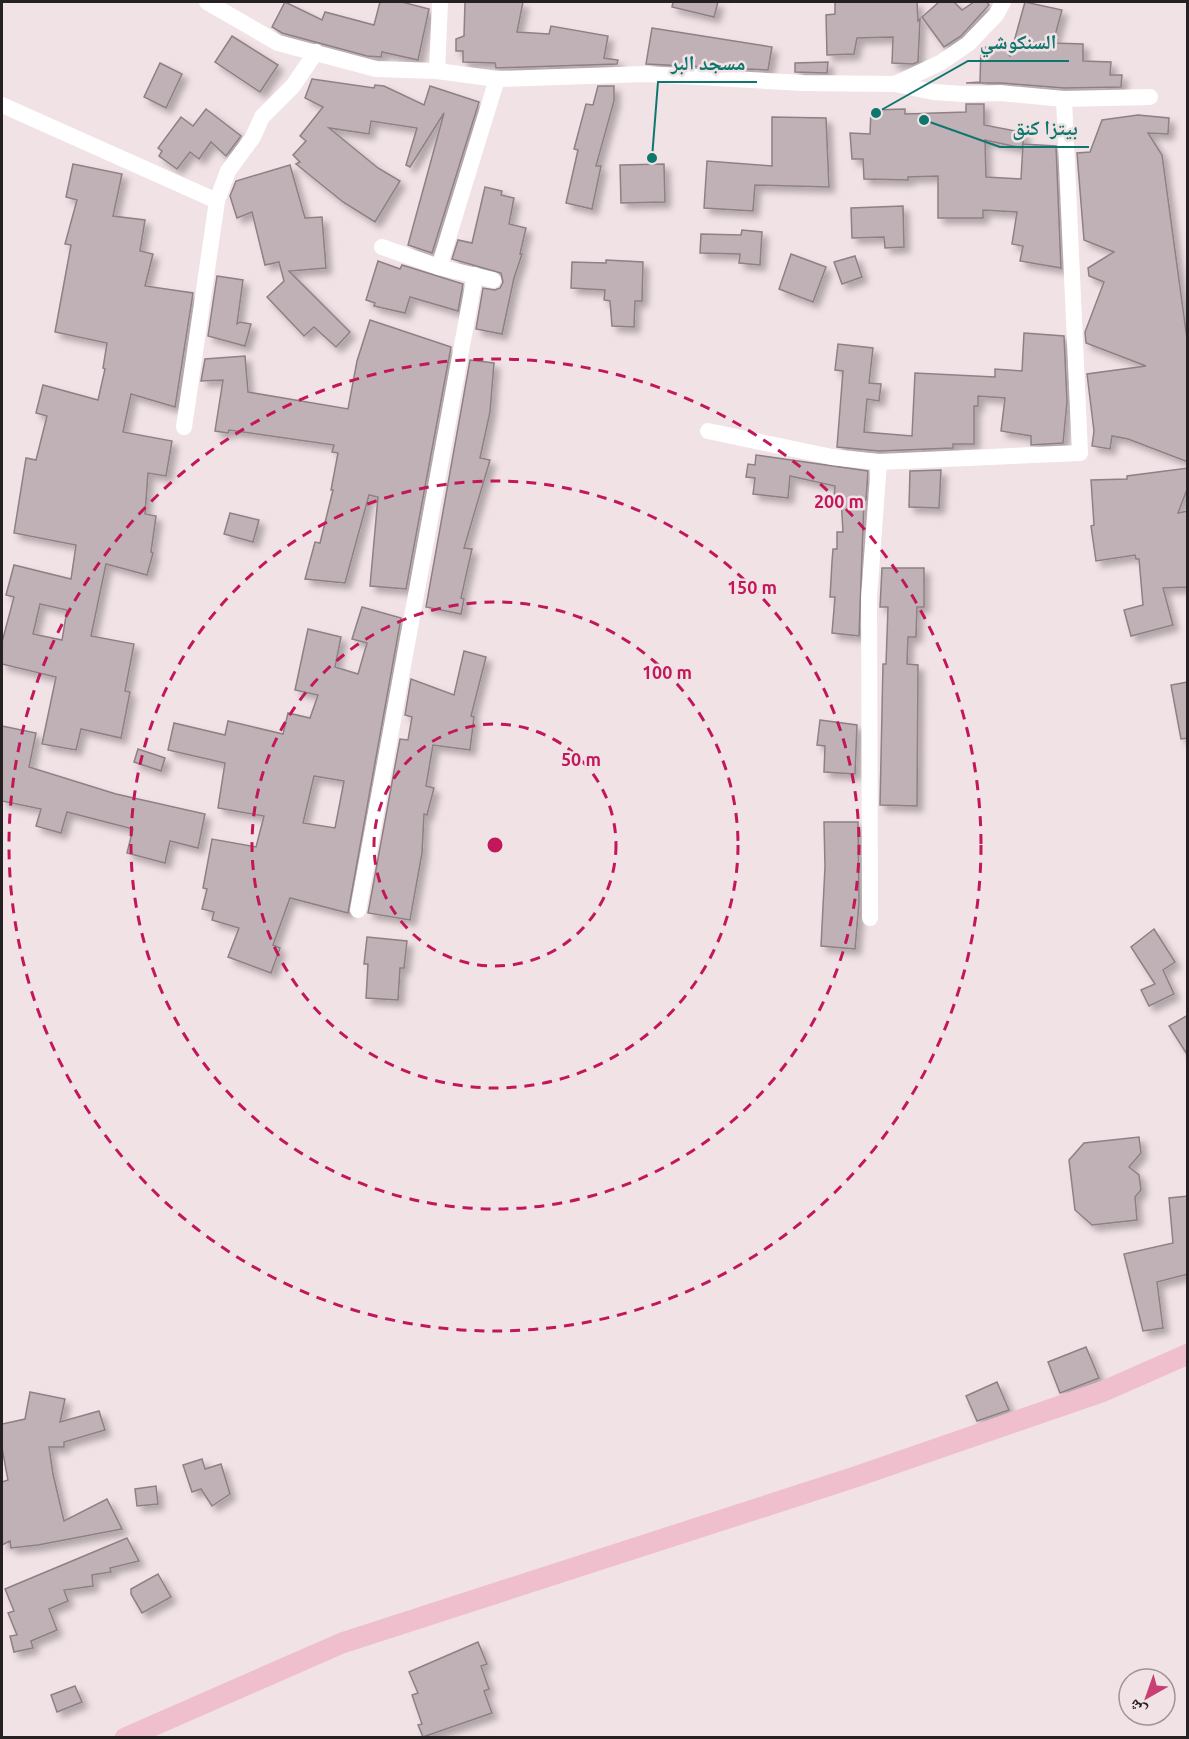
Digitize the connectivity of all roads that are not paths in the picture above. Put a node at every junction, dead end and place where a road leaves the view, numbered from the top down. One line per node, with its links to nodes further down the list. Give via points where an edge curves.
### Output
1 (207, 2): 4 (street, via 278,43)
2 (440, 2): 5 (street)
3 (1003, 2): 7 (street, via 968,44 940,63)
4 (316, 52): 5 (street, via 376,69); 11 (street, via 293,86 262,117 253,137 228,171)
5 (437, 71): 6 (street)
6 (497, 79): 7 (street, via 646,74); 13 (street)
7 (895, 84): 9 (street, via 933,92)
8 (1150, 97): 9 (street)
9 (1064, 99): 18 (street, via 1080,453)
10 (2, 105): 11 (street)
11 (217, 201): 16 (street)
12 (382, 247): 13 (street)
13 (439, 267): 14 (street)
14 (475, 274): 15 (street); 19 (street)
15 (493, 280)
16 (184, 427)
17 (708, 431): 18 (street, via 832,457)
18 (879, 462): 20 (street, via 869,598)
19 (358, 910)
20 (870, 918)
21 (1188, 1354): 22 (main road, via 1104,1391 855,1477 342,1643)
22 (125, 1737)

